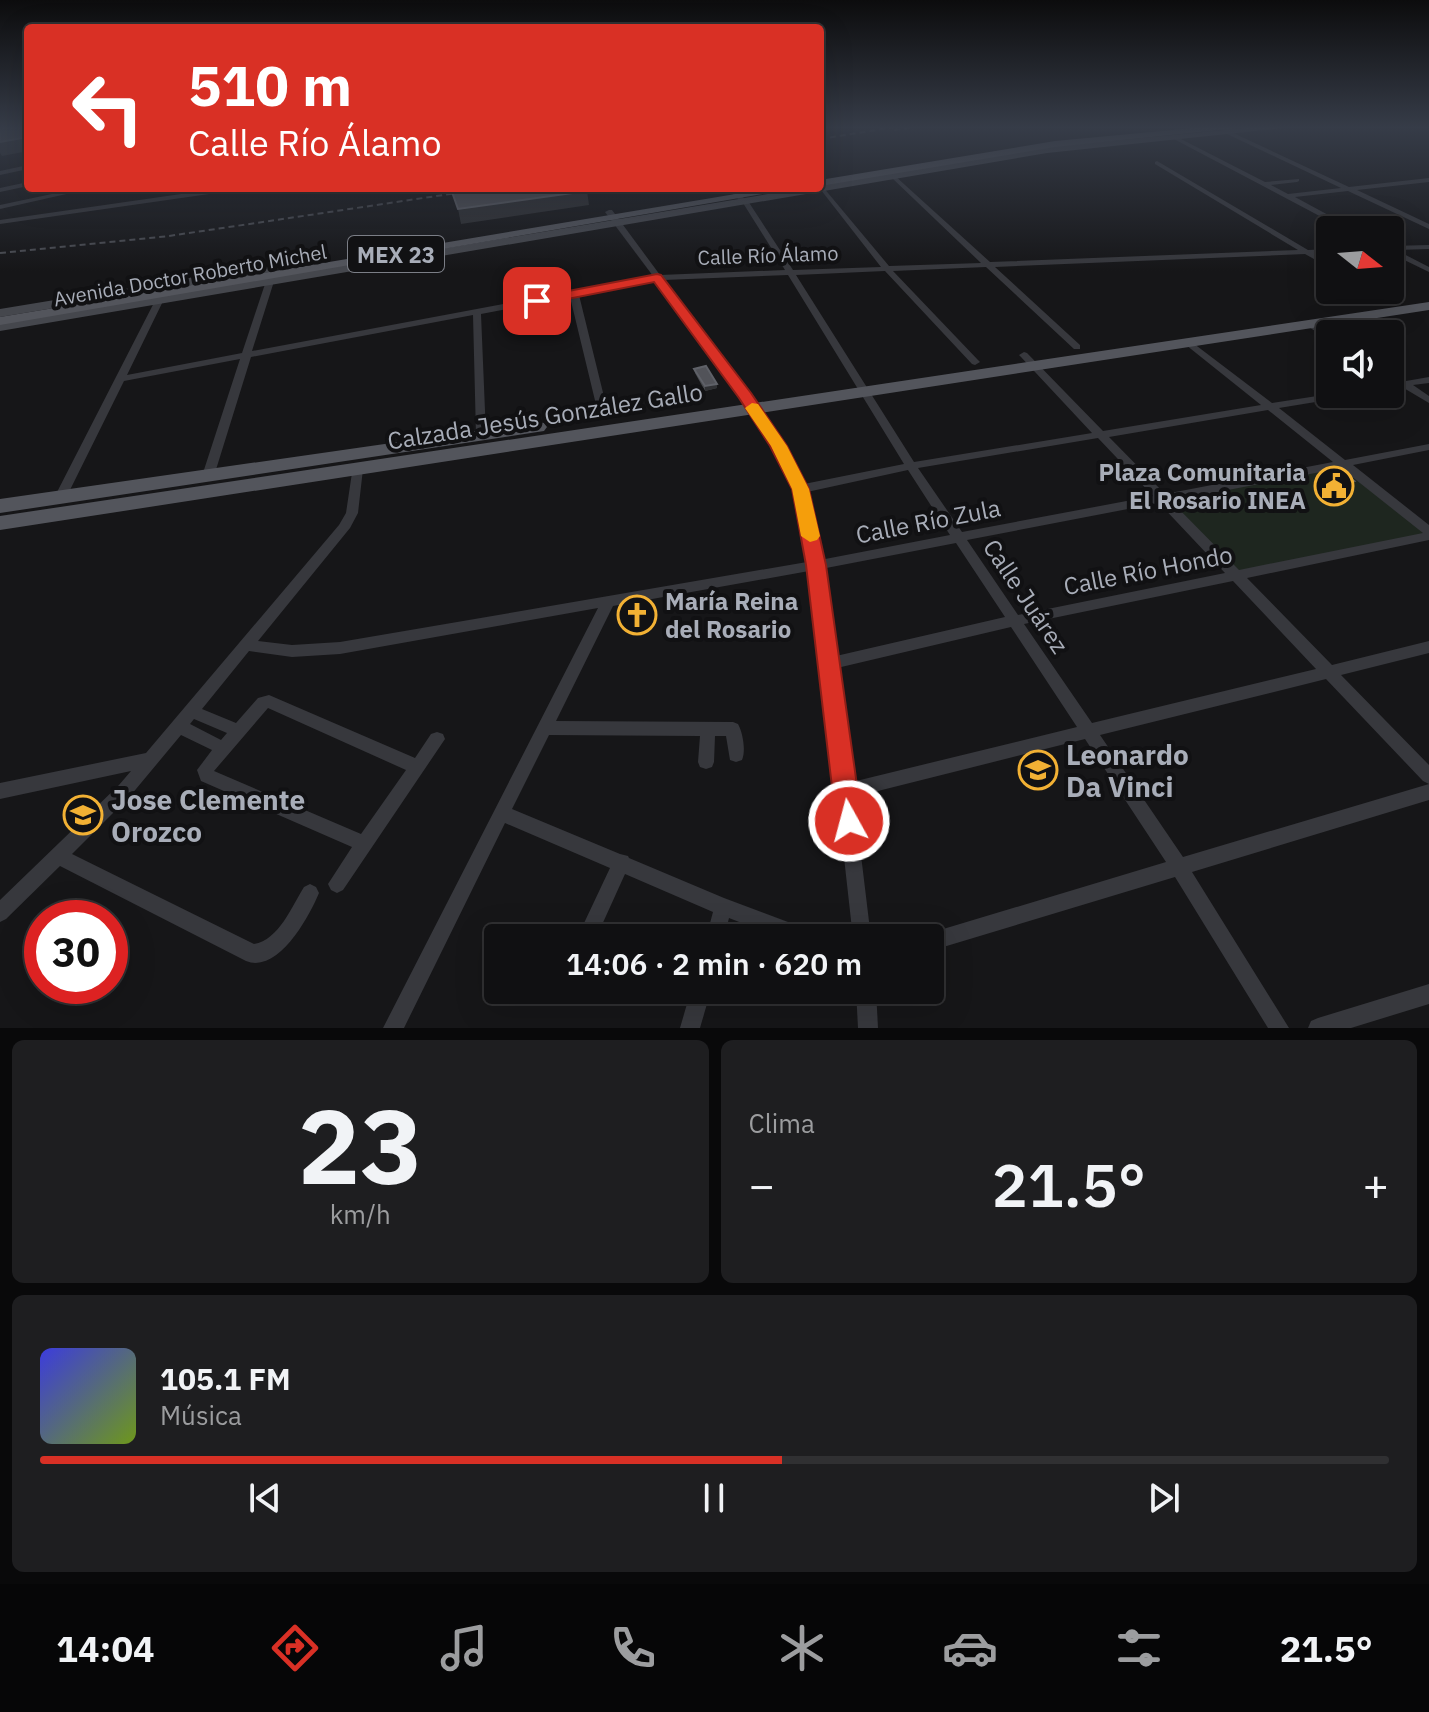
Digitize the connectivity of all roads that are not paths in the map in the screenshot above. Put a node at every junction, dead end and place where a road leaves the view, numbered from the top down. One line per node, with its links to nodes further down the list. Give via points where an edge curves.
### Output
1 (872, 175): 10 (main road, Avenida Doctor Roberto Michel)
2 (890, 175): 33 (street)
3 (1177, 175): 29 (street)
4 (1247, 175): 8 (street)
5 (1318, 175): 12 (street)
6 (1297, 180): 8 (street)
7 (1429, 180): 12 (street)
8 (1264, 184): 20 (street)
9 (24, 185): 11 (street)
10 (824, 185)
11 (0, 190)
12 (1350, 190): 20 (street); 26 (street)
13 (71, 192): 22 (street)
14 (195, 192): 19 (street)
15 (748, 192): 21 (main road, Avenida Doctor Roberto Michel)
16 (768, 192): 21 (main road, Avenida Doctor Roberto Michel / MEX 23)
17 (774, 192): 21 (main road, Avenida Doctor Roberto Michel)
18 (822, 192): 34 (street)
19 (163, 195): 25 (street)
20 (1287, 196): 23 (street)
21 (739, 197): 24 (main road, Avenida Doctor Roberto Michel / MEX 23); 36 (street, Calle Juárez)
22 (0, 207)
23 (1325, 216)
24 (613, 218): 37 (main road, Avenida Doctor Roberto Michel / MEX 23); 38 (street); 45 (main road, Avenida Doctor Roberto Michel)
25 (0, 222)
26 (1429, 227)
27 (1429, 247): 28 (street)
28 (1404, 248)
29 (1305, 252): 30 (street, Calle Río Álamo); 32 (street); 33 (street, Calle Río Álamo)
30 (1316, 252)
31 (1404, 257): 35 (street)
32 (1316, 258)
33 (988, 264): 34 (street, Calle Río Álamo); 50 (street)
34 (887, 269): 36 (street, Calle Río Álamo); 53 (street)
35 (1429, 270)
36 (789, 273): 38 (street, Calle Río Álamo); 57 (street, Calle Juárez)
37 (271, 278): 40 (main road, Avenida Doctor Roberto Michel / MEX 23); 51 (street)
38 (657, 278): 39 (street, Calle Río Álamo); 60 (street)
39 (574, 294): 44 (street, Calle Río Álamo); 62 (street)
40 (162, 297): 46 (main road, Avenida Doctor Roberto Michel / MEX 23); 54 (street)
41 (1426, 300): 43 (main road, Calzada Jesús González Gallo)
42 (1390, 304): 43 (street)
43 (1393, 306): 47 (main road, Calzada Jesús González Gallo); 50 (main road, Calzada Jesús González Gallo)
44 (477, 312): 51 (street, Calle Río Álamo); 63 (street)
45 (0, 313)
46 (0, 324)
47 (1310, 324): 48 (street); 49 (main road, Calzada Jesús González Gallo)
48 (1316, 328)
49 (1189, 343): 52 (main road, Calzada Jesús González Gallo); 61 (street)
50 (1077, 347): 52 (main road, Calzada Jesús González Gallo)
51 (246, 356): 54 (street, Calle Río Álamo); 69 (street)
52 (1029, 360): 53 (main road, Calzada Jesús González Gallo); 57 (main road, Calzada Jesús González Gallo); 64 (street)
53 (975, 362): 57 (main road, Calzada Jesús González Gallo)
54 (120, 379): 72 (street)
55 (1429, 380): 56 (street)
56 (1404, 384): 59 (street)
57 (861, 386): 60 (main road, Calzada Jesús González Gallo); 67 (street, Calle Juárez)
58 (1316, 399): 61 (street)
59 (1429, 400)
60 (749, 402): 62 (main road, Calzada Jesús González Gallo); 68 (main road, Calzada Jesús González Gallo); 71 (street)
61 (1271, 407): 64 (street); 66 (street)
62 (604, 417): 63 (main road, Calzada Jesús González Gallo)
63 (481, 435): 69 (main road, Calzada Jesús González Gallo)
64 (1102, 437): 67 (street); 74 (street)
65 (1429, 447): 66 (street, Calle Río Zula)
66 (1343, 463): 74 (street, Calle Río Zula); 77 (street)
67 (911, 466): 71 (street); 78 (street, Calle Juárez)
68 (357, 469): 73 (main road, Calzada Jesús González Gallo); 83 (street, via 350,520)
69 (208, 476): 70 (main road, Calzada Jesús González Gallo)
70 (142, 485): 72 (main road, Calzada Jesús González Gallo); 73 (main road)
71 (801, 489): 79 (street)
72 (61, 496): 75 (main road, Calzada Jesús González Gallo)
73 (176, 496): 76 (main road, Calzada Jesús González Gallo)
74 (1161, 497): 78 (street, Calle Río Zula); 80 (street)
75 (0, 506)
76 (0, 523)
77 (1429, 534): 80 (street, Calle Río Hondo)
78 (958, 538): 79 (street, Calle Río Zula); 82 (street, Calle Juárez)
79 (816, 565): 81 (street, Calle Río Zula); 85 (street)
80 (1239, 577): 82 (street, Calle Río Hondo); 86 (street)
81 (608, 602): 83 (street, Calle Río Zula, via 340,648 292,651); 89 (street)
82 (1013, 621): 85 (street, Calle Río Hondo); 90 (street, Calle Juárez)
83 (245, 645): 87 (street)
84 (1429, 647): 86 (street)
85 (829, 664): 101 (street)
86 (1331, 671): 90 (street); 99 (street)
87 (191, 711): 88 (street); 92 (street)
88 (178, 726): 94 (street); 96 (street)
89 (544, 728): 91 (street); 103 (street)
90 (1088, 729): 101 (street); 107 (street, Calle Juárez)
91 (708, 730): 95 (street, via 733,729); 97 (street)
92 (238, 731): 94 (street); 98 (street, via 269,701)
93 (437, 739): 98 (street)
94 (223, 748): 104 (street, via 205,770 207,776)
95 (736, 755)
96 (151, 759): 100 (street); 105 (street)
97 (706, 762)
98 (417, 767): 104 (street)
99 (1429, 776)
100 (0, 791)
101 (846, 791): 115 (street)
102 (1429, 792): 107 (street)
103 (502, 813): 106 (street); 120 (street)
104 (365, 844): 108 (street)
105 (58, 856): 109 (street, via 257,955 274,947); 111 (street)
106 (622, 862): 110 (street); 112 (street)
107 (1180, 868): 116 (street); 123 (street, Calle Juárez)
108 (337, 884)
109 (310, 893)
110 (723, 907): 113 (street); 114 (street)
111 (0, 913)
112 (593, 924)
113 (719, 924)
114 (768, 924)
115 (860, 924)
116 (944, 938)
117 (1429, 994): 124 (street)
118 (697, 1004): 121 (street)
119 (867, 1004): 122 (street)
120 (393, 1028)
121 (690, 1028)
122 (868, 1028)
123 (1279, 1028)
124 (1318, 1028)

